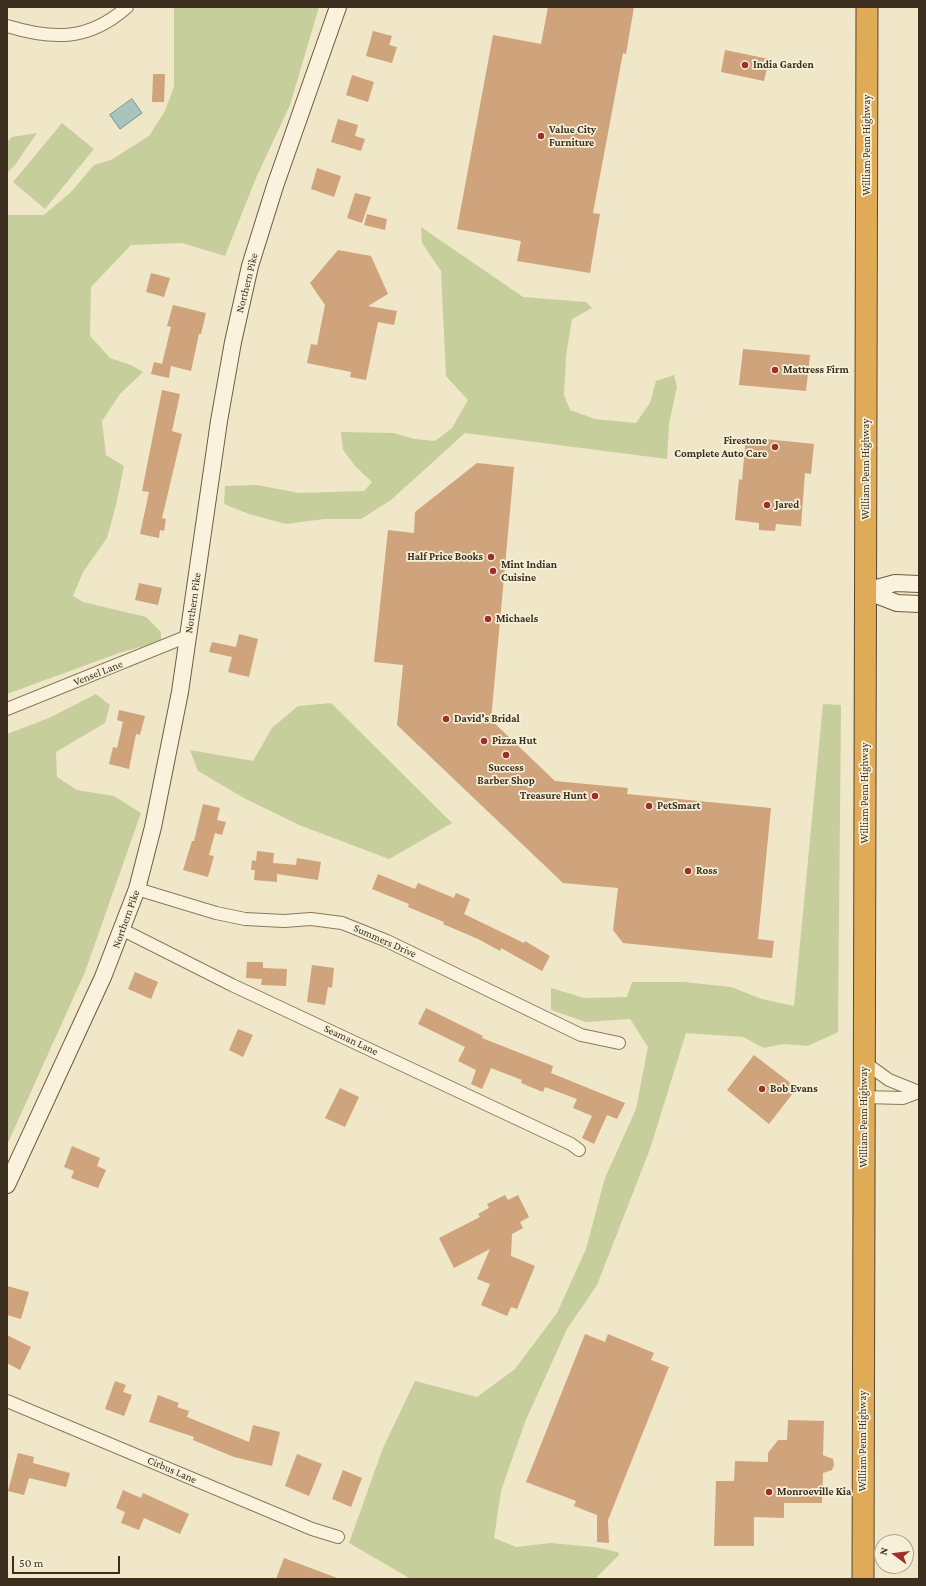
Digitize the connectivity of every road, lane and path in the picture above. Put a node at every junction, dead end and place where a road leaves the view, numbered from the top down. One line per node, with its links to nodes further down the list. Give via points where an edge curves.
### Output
1 (127, 7): 4 (street, via 105,24 75,35 41,35)
2 (338, 7): 8 (street, Northern Pike, via 275,186 250,266 219,421)
3 (867, 7): 6 (highway, William Penn Highway)
4 (7, 26)
5 (919, 584): 6 (street, via 895,583)
6 (866, 591): 7 (street, via 897,603); 13 (highway, William Penn Highway)
7 (919, 604)
8 (188, 636): 9 (street, Vensel Lane); 10 (street, Northern Pike, via 180,692 153,827)
9 (7, 709)
10 (137, 889): 11 (street, Northern Pike); 12 (street, Summers Drive, via 245,919 284,921 311,918 342,923 415,954 581,1035)
11 (122, 930): 16 (street, Seaman Lane); 17 (street, Northern Pike, via 103,977)
12 (619, 1043)
13 (864, 1062): 14 (street, via 889,1080); 15 (highway, William Penn Highway)
14 (919, 1092): 15 (street, via 902,1098)
15 (864, 1098): 20 (highway, William Penn Highway)
16 (579, 1150)
17 (7, 1185)
18 (7, 1401): 19 (street, Cirbus Lane, via 312,1529)
19 (338, 1537)
20 (863, 1579)

